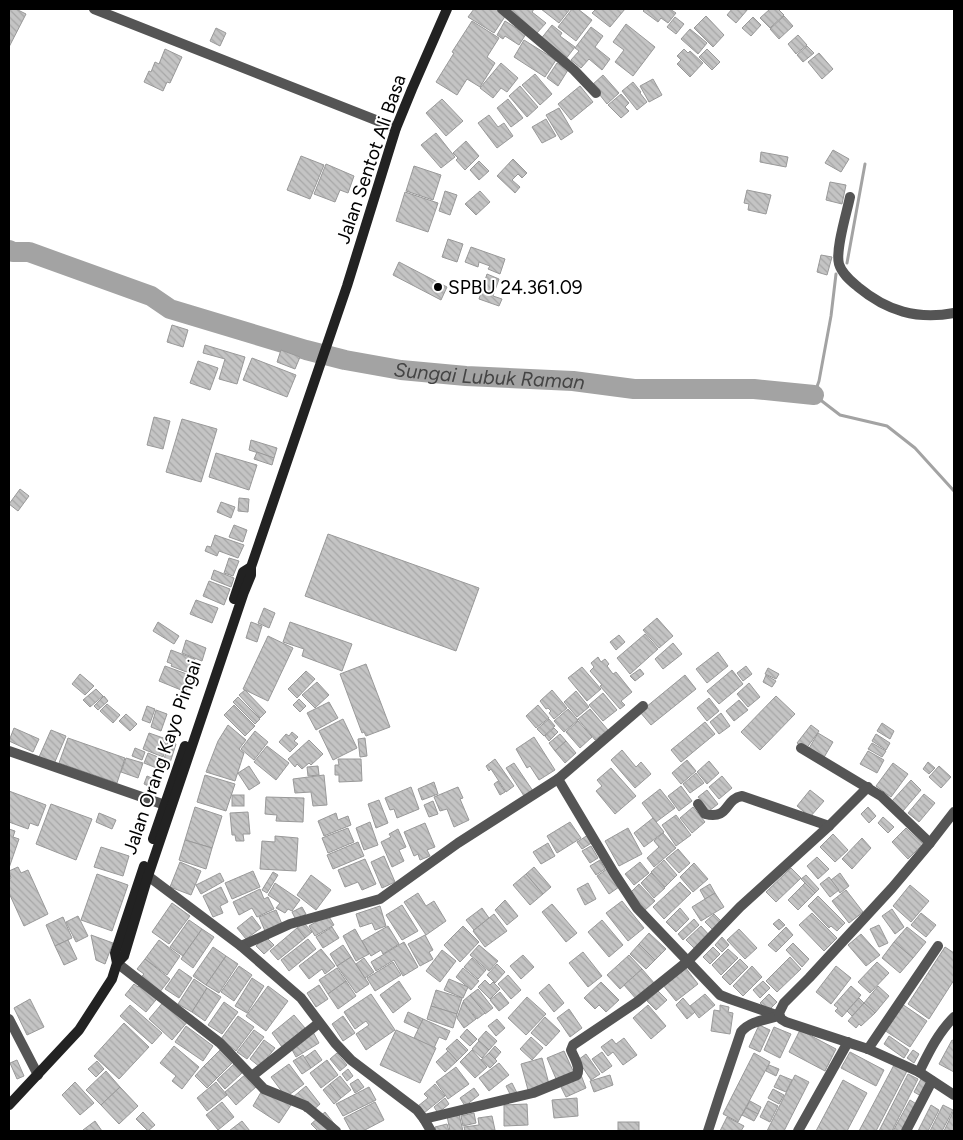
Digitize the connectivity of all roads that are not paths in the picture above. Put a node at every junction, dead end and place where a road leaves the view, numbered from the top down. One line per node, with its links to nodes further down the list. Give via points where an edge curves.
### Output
1 (94, 9): 5 (street)
2 (447, 9): 5 (main road, Jalan Sentot Ali Basa)
3 (502, 9): 4 (street)
4 (596, 93)
5 (396, 128): 8 (main road, Jalan Sentot Ali Basa)
6 (850, 197): 7 (street, via 838,256 839,266 847,278 891,308 918,316)
7 (954, 313)
8 (320, 366): 9 (main road, Jalan Orang Kayo Pingai)
9 (251, 567): 16 (main road, Jalan Orang Kayo Pingai, via 243,572); 20 (main road, Jalan Orang Kayo Pingai, via 251,575)
10 (643, 706): 13 (street)
11 (801, 748): 14 (street)
12 (9, 751): 16 (street)
13 (558, 779): 21 (street, via 458,842 380,899 290,924); 23 (street, via 638,908)
14 (868, 788): 18 (street); 19 (street, via 882,796)
15 (698, 804): 18 (street, via 705,814 718,815 727,810 732,800 742,796)
16 (165, 805): 24 (main road, Jalan Orang Kayo Pingai, via 114,953)
17 (954, 812): 19 (street)
18 (829, 826): 23 (street, via 740,907)
19 (930, 844): 25 (street, via 784,1003)
20 (148, 876): 21 (street); 24 (main road, Jalan Orang Kayo Pingai, via 124,956)
21 (241, 946): 28 (street, via 301,998)
22 (938, 946): 30 (street)
23 (688, 961): 25 (street, via 720,995); 37 (street, via 573,1045 571,1050 579,1071 577,1075 534,1094)
24 (117, 963): 32 (main road, Jalan Orang Kayo Pingai, via 112,979 79,1030); 33 (street, via 220,1043)
25 (780, 1016): 29 (street, via 786,1022); 40 (street, via 752,1023 741,1032)
26 (954, 1017): 31 (street, via 936,1039)
27 (9, 1019): 32 (street)
28 (319, 1023): 33 (street); 37 (street, via 351,1060)
29 (848, 1042): 30 (street); 41 (street)
30 (868, 1049): 31 (street)
31 (919, 1072): 34 (street)
32 (38, 1075): 36 (main road, Jalan Orang Kayo Pingai)
33 (252, 1076): 38 (street, via 264,1089 306,1106)
34 (932, 1081): 35 (street); 42 (street)
35 (954, 1095)
36 (9, 1105)
37 (424, 1118): 39 (street)
38 (336, 1131)
39 (431, 1131)
40 (708, 1131)
41 (798, 1131)
42 (906, 1131)

